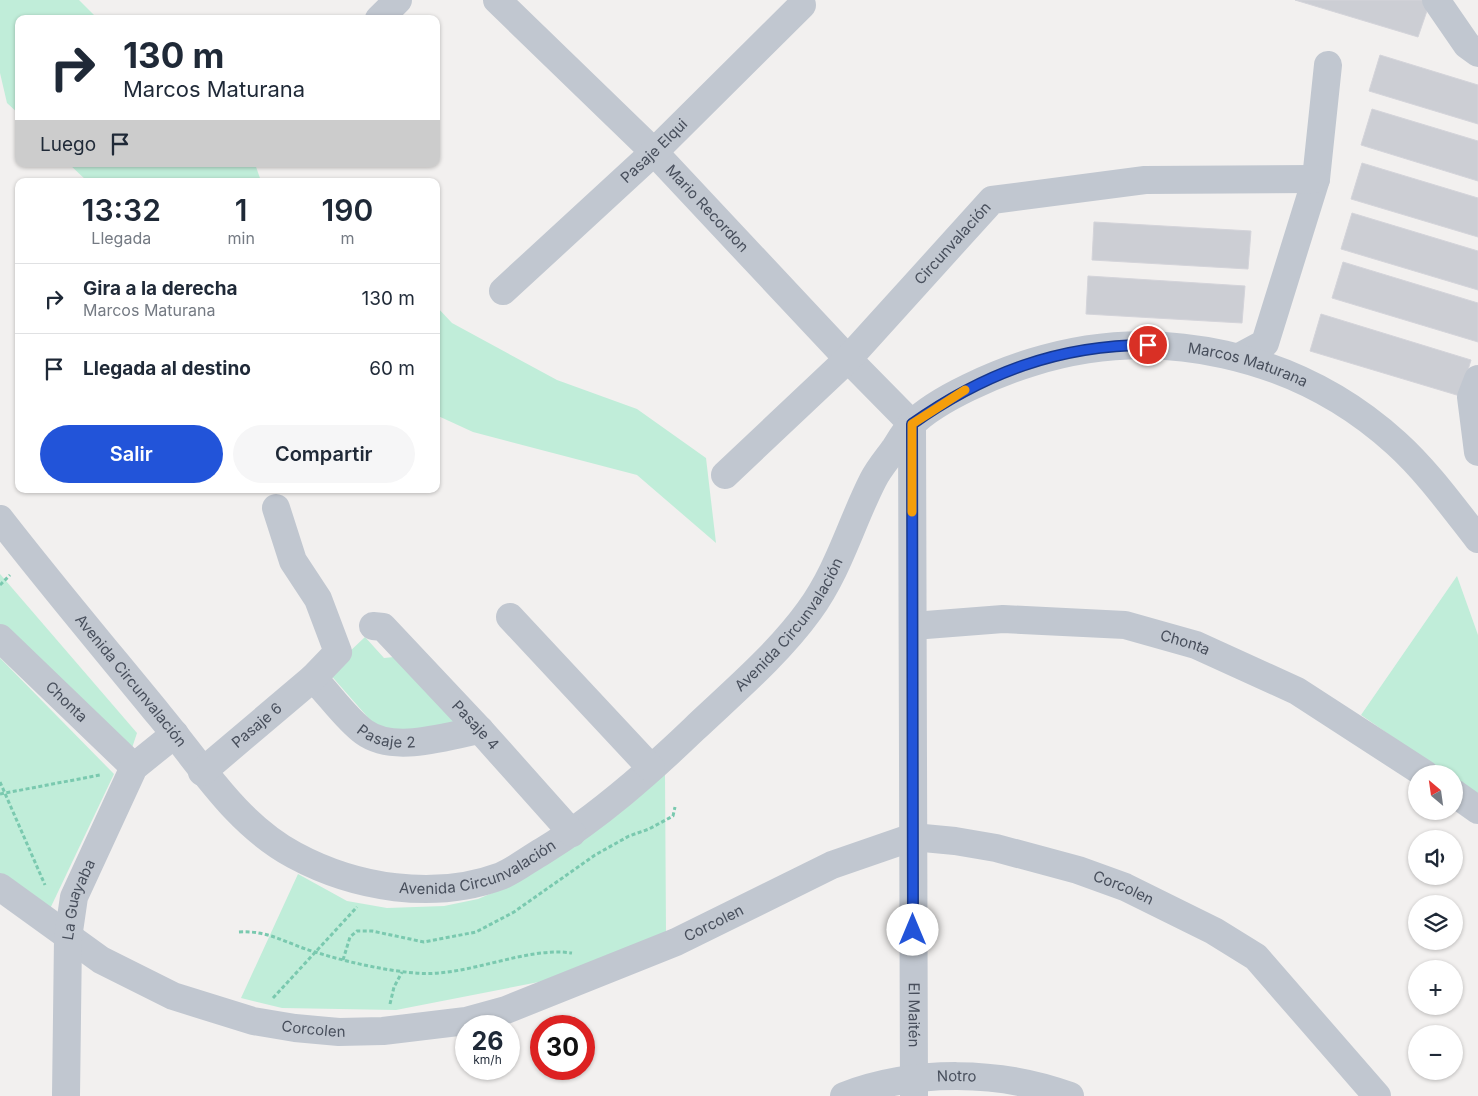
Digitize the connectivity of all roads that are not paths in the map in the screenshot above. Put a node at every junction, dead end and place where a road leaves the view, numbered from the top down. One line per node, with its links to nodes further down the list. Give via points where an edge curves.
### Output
1 (398, 0): 5 (street)
2 (496, 0): 8 (street, Mario Recordon)
3 (1436, 0): 6 (street, via 1467,45)
4 (802, 6): 8 (street, Pasaje Elqui)
5 (383, 15)
6 (1478, 54)
7 (1328, 65): 9 (street)
8 (654, 152): 10 (street, Pasaje Elqui); 12 (street, Mario Recordon)
9 (1316, 180): 11 (street, via 1265,344); 12 (street, Circunvalación, via 1145,180 992,200)
10 (503, 291)
11 (1239, 357): 14 (street, Marcos Maturana, via 1203,350 1139,345 1090,348 1052,356 978,383); 19 (street, Marcos Maturana, via 1308,383 1370,421 1423,471)
12 (848, 359): 14 (street, Mario Recordon); 16 (street, Circunvalación)
13 (1478, 379): 15 (street, via 1471,397)
14 (912, 424): 22 (street, El Maitén); 29 (street, Avenida Circunvalación, via 874,477 845,548 811,609 772,654)
15 (1478, 452)
16 (725, 476)
17 (276, 508): 24 (street, Pasaje 6, via 293,561 318,599 338,652)
18 (0, 519): 26 (street, Avenida Circunvalación)
19 (1478, 539)
20 (510, 617): 29 (street)
21 (373, 626): 25 (street, Pasaje 4, via 383,627)
22 (912, 626): 27 (street, Chonta, via 1003,619 1125,625 1196,645 1297,691); 34 (street, El Maitén)
23 (0, 638): 28 (street, Chonta)
24 (313, 678): 25 (street, Pasaje 2, via 363,731 378,740 402,744); 30 (street, Pasaje 6)
25 (480, 730): 33 (street, Pasaje 4)
26 (175, 734): 28 (street, La Guayaba); 30 (street, Avenida Circunvalación)
27 (1411, 765)
28 (134, 767): 36 (street, La Guayaba, via 74,897)
29 (651, 768): 33 (street, Avenida Circunvalación)
30 (202, 772): 33 (street, Avenida Circunvalación, via 251,824 289,852 324,869 378,885 441,888 503,875)
31 (1463, 799): 32 (street)
32 (1478, 810)
33 (572, 833)
34 (913, 837): 36 (street, Corcolen, via 832,865 676,942 506,1010 424,1028 339,1032 252,1020 173,996 136,979); 37 (street, El Maitén); 41 (street, Corcolen, via 996,848 1078,870 1125,887 1214,930 1256,957)
35 (0, 887): 36 (street, Corcolen)
36 (68, 938): 38 (street, La Guayaba)
37 (914, 1088): 39 (street, Notro, via 880,1085); 40 (street, Notro, via 949,1076 1021,1082)
38 (66, 1096)
39 (844, 1096)
40 (1070, 1096)
41 (1377, 1096)

